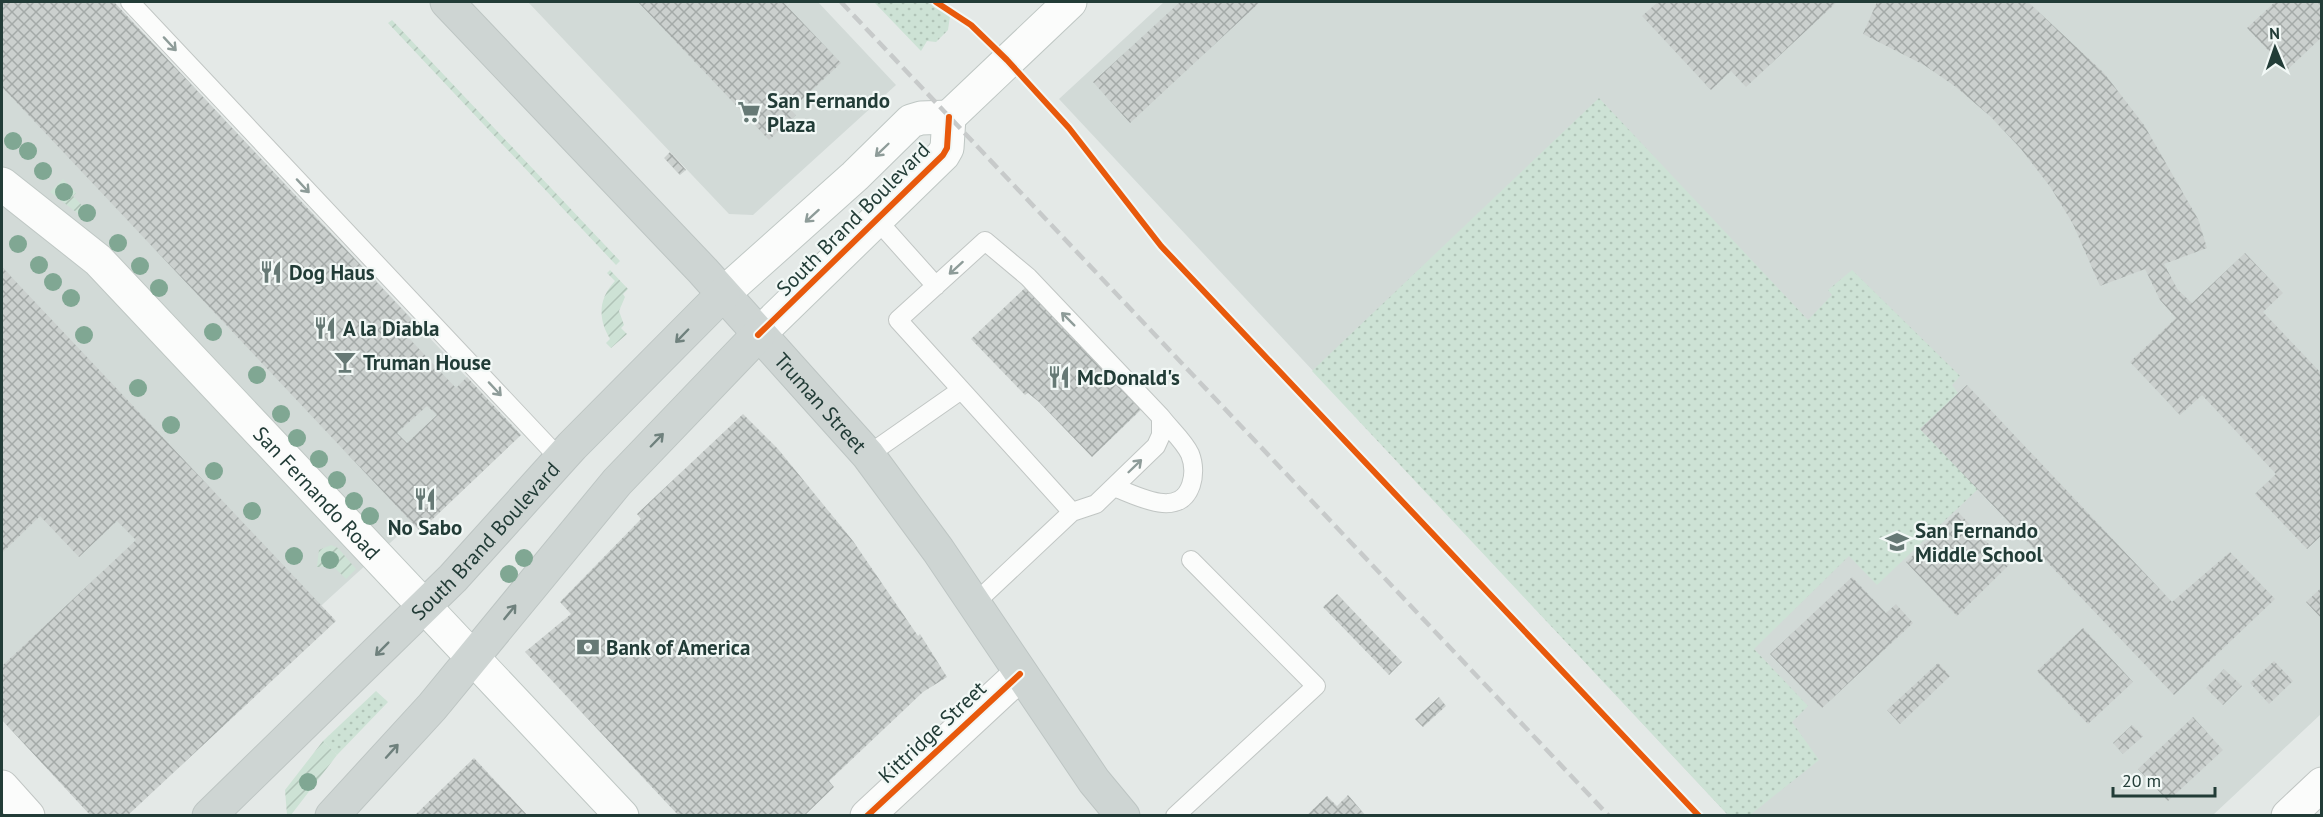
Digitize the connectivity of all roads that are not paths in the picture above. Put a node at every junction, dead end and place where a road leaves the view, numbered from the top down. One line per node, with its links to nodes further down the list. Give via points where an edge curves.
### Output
1 (130, 2): 13 (lane, one-way to 13)
2 (447, 2): 8 (main road, Truman Street)
3 (1070, 2): 4 (street)
4 (949, 117): 6 (street, South Brand Boulevard, via 943,155); 8 (street, South Brand Boulevard, one-way to 8, via 911,121)
5 (2, 184): 18 (street, San Fernando Road, via 98,260 386,563)
6 (877, 220): 7 (lane); 9 (street, South Brand Boulevard)
7 (936, 286): 10 (lane, via 898,320); 11 (lane, one-way to 7, via 1028,278 985,241)
8 (723, 294): 9 (main road, Truman Street); 13 (main road, South Brand Boulevard, one-way to 13)
9 (758, 335): 12 (main road, Truman Street); 19 (main road, South Brand Boulevard, one-way to 9, via 617,483)
10 (960, 390): 12 (lane); 15 (lane)
11 (1161, 417): 14 (lane, one-way to 11, via 1156,446 1161,435); 14 (lane, via 1190,454 1194,472 1190,488 1182,499 1169,504)
12 (868, 455): 17 (main road, Truman Street)
13 (560, 459): 18 (main road, South Brand Boulevard)
14 (1114, 487): 15 (lane, via 1096,504)
15 (1071, 512): 17 (lane)
16 (1191, 560): 29 (lane, via 1316,686)
17 (974, 604): 20 (main road, Truman Street)
18 (424, 608): 19 (street, San Fernando Road); 24 (main road, South Brand Boulevard, one-way to 24)
19 (473, 657): 25 (main road, South Brand Boulevard, one-way to 19); 26 (street, San Fernando Road)
20 (1020, 674): 27 (street, Kittridge Street); 28 (main road, Truman Street)
21 (2322, 784): 30 (street)
22 (2, 788): 23 (street)
23 (28, 816)
24 (209, 816)
25 (332, 816)
26 (622, 816)
27 (867, 816)
28 (1123, 816)
29 (1175, 816)
30 (2288, 816)

